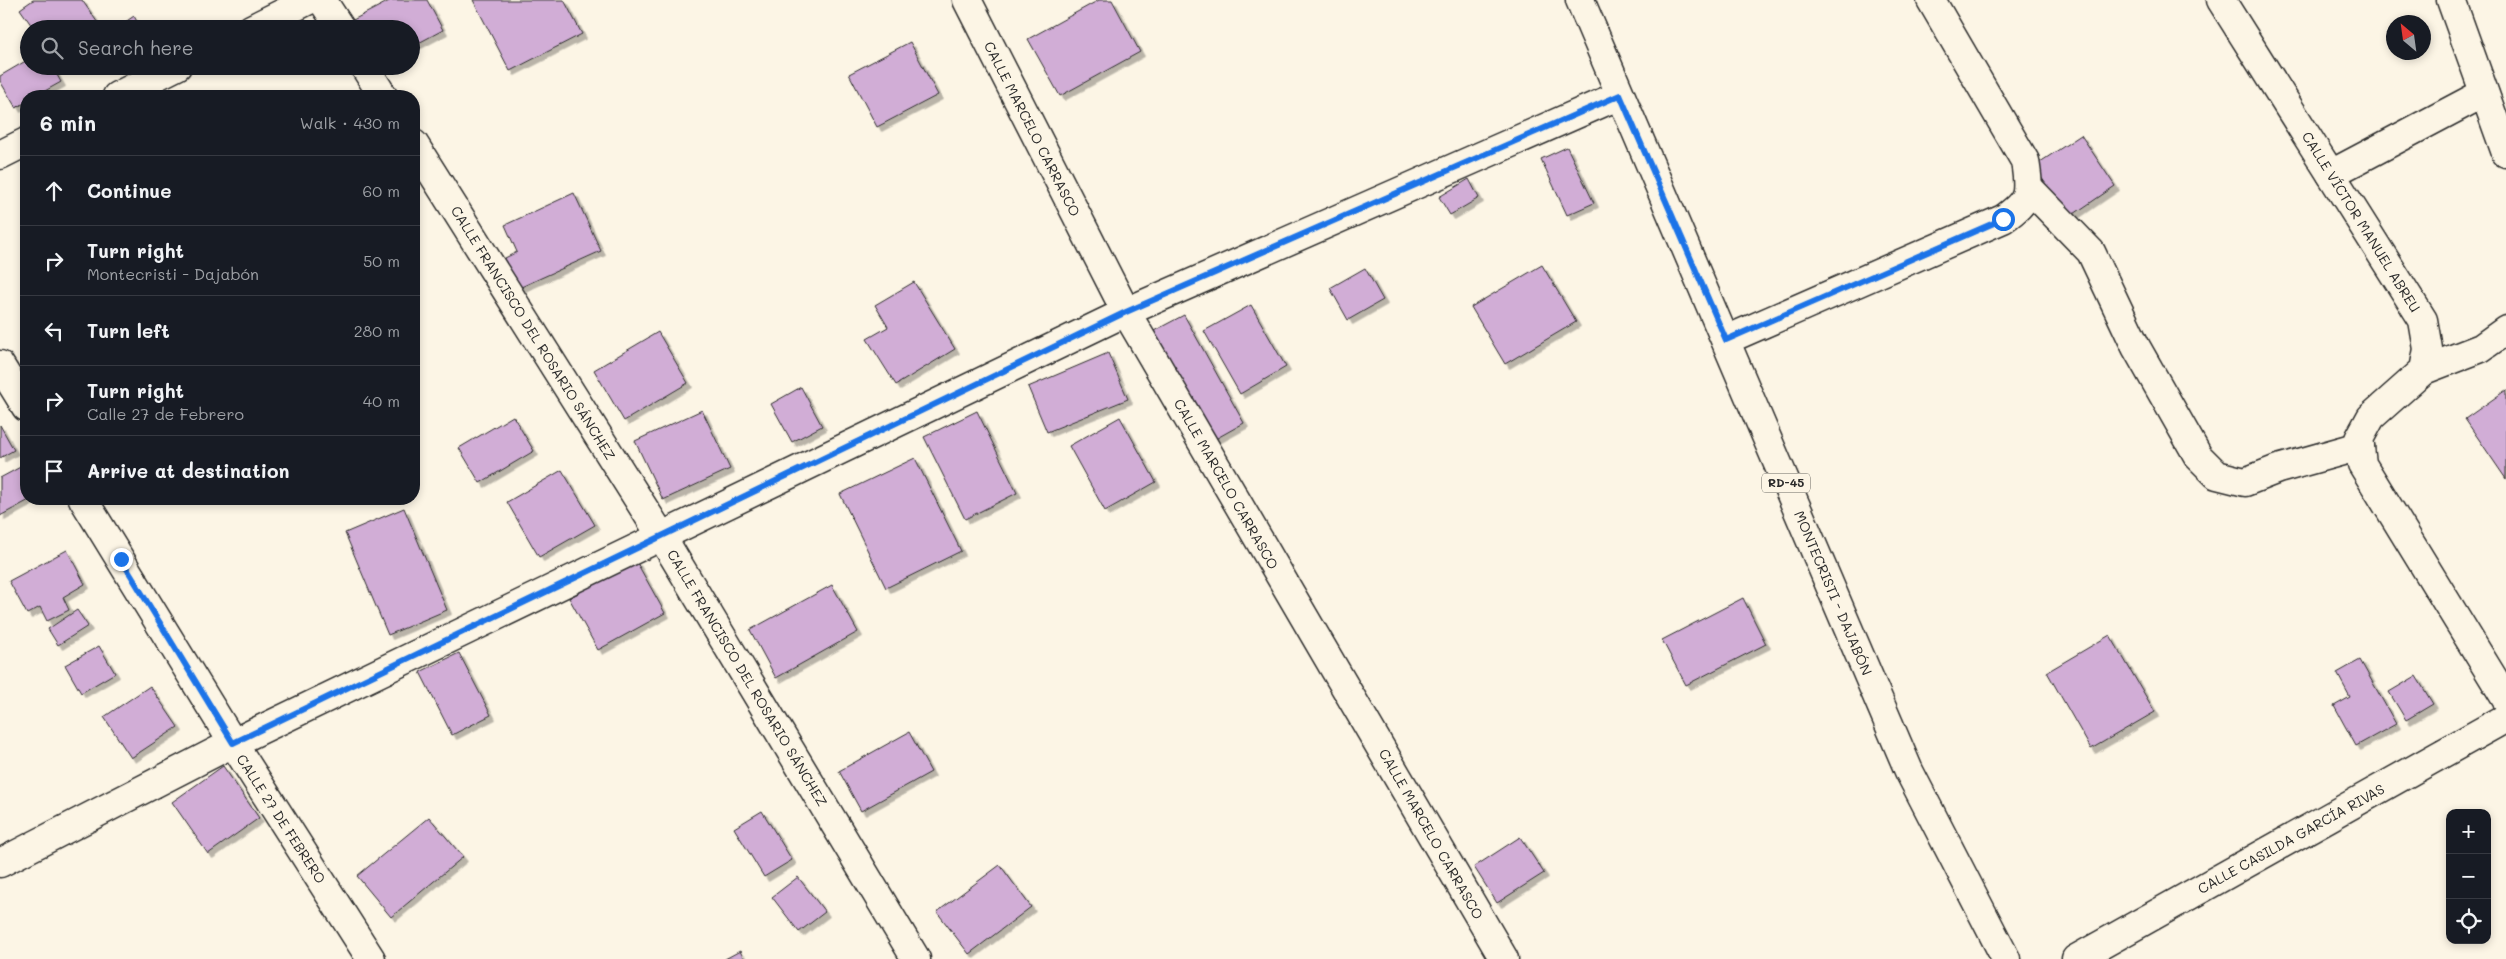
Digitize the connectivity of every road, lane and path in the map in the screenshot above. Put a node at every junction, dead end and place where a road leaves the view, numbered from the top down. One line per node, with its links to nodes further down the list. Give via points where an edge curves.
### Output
1 (308, 0): 8 (street)
2 (322, 0): 9 (street)
3 (967, 0): 22 (street, CALLE MARCELO CARRASCO)
4 (1580, 0): 15 (street, MONTECRISTI - DAJABÓN / RD-45)
5 (1931, 0): 21 (street, via 2025,161)
6 (2221, 0): 20 (street, CALLE VÍCTOR MANUEL ABREU)
7 (2451, 0): 14 (street)
8 (269, 20)
9 (335, 20)
10 (159, 75): 12 (street)
11 (370, 75): 13 (street)
12 (129, 90)
13 (379, 90)
14 (2484, 93): 17 (street); 20 (street)
15 (1620, 95): 22 (street); 24 (street, MONTECRISTI - DAJABÓN / RD-45)
16 (20, 145): 19 (street)
17 (2506, 153)
18 (420, 154): 30 (street, CALLE FRANCISCO DEL ROSARIO SÁNCHEZ)
19 (0, 155)
20 (2331, 174): 26 (street, CALLE VÍCTOR MANUEL ABREU, via 2423,320 2428,349)
21 (2030, 188): 24 (street, via 2019,207 2003,219); 28 (street, via 2091,252 2136,347 2198,456 2217,475 2245,482 2278,469)
22 (1126, 312): 30 (street); 37 (street, CALLE MARCELO CARRASCO)
23 (2506, 330): 26 (street, via 2480,348)
24 (1726, 340): 38 (street, MONTECRISTI - DAJABÓN / RD-45, via 1909,771)
25 (0, 365): 27 (street)
26 (2424, 370): 28 (street, via 2371,417 2359,440)
27 (20, 397)
28 (2360, 446): 31 (street, via 2362,464)
29 (87, 505): 33 (street, CALLE 27 DE FEBRERO)
30 (662, 537): 33 (street); 36 (street, CALLE FRANCISCO DEL ROSARIO SÁNCHEZ)
31 (2506, 699)
32 (2506, 718): 39 (street, CALLE CASILDA GARCÍA RIVAS)
33 (233, 743): 34 (street); 35 (street, CALLE 27 DE FEBRERO)
34 (0, 862)
35 (371, 959)
36 (916, 959)
37 (1504, 959)
38 (2006, 959)
39 (2076, 959)

